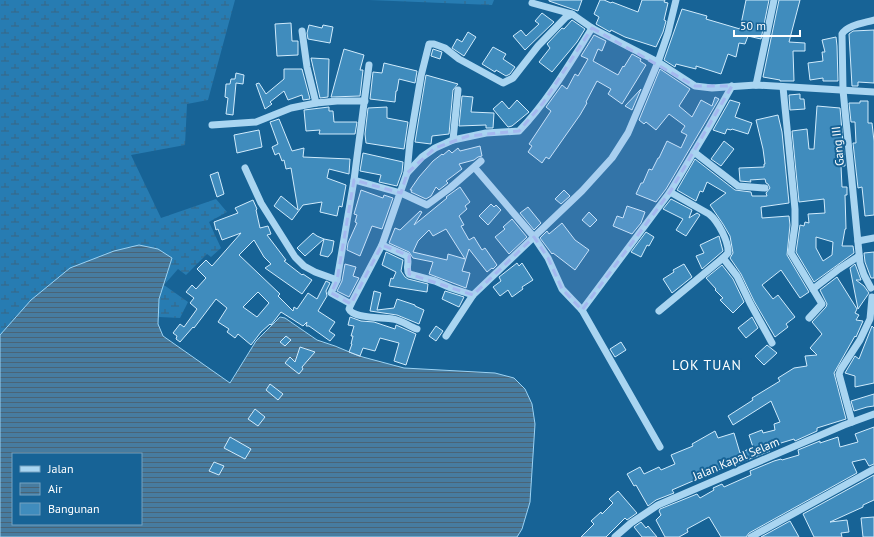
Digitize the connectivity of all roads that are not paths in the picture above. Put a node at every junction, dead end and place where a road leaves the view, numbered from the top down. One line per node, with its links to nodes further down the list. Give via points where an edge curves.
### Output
1 (676, 0): 8 (street)
2 (774, 0): 10 (street)
3 (532, 3): 4 (street)
4 (572, 14): 6 (street); 24 (street, via 538,46 513,78 503,84 445,48 430,44 421,76)
5 (874, 20): 14 (street, Gang III, via 844,30 842,34)
6 (592, 28): 8 (street); 19 (street, via 543,103 519,131 486,133)
7 (302, 31): 17 (street)
8 (658, 62): 11 (street, via 695,86); 29 (street, via 628,133 612,158)
9 (369, 65): 16 (street)
10 (756, 85): 11 (street); 12 (street)
11 (732, 86): 20 (street)
12 (783, 87): 14 (street); 37 (street, via 795,209 791,253)
13 (458, 90): 19 (street)
14 (843, 90): 15 (street); 31 (street, Gang III)
15 (874, 92)
16 (365, 101): 17 (street, via 338,100); 25 (street)
17 (316, 103): 18 (street, via 291,108 256,122)
18 (212, 125)
19 (453, 140): 24 (street, via 422,157)
20 (694, 152): 26 (street, via 738,186); 27 (street)
21 (481, 161): 23 (street)
22 (245, 168): 35 (street, via 261,203 295,257 304,266)
23 (475, 168): 28 (street, via 427,206); 29 (street)
24 (407, 173): 28 (street)
25 (354, 180): 28 (street); 35 (street)
26 (765, 188)
27 (670, 192): 34 (street, via 714,218 728,250); 41 (street)
28 (401, 193): 32 (street)
29 (534, 237): 38 (street); 41 (street, via 548,258 562,290)
30 (874, 238): 31 (street)
31 (858, 241): 33 (street, Gang III)
32 (382, 245): 38 (street, via 407,256 409,274 435,280); 40 (street)
33 (859, 256): 36 (street, Gang III, via 864,276); 37 (street)
34 (723, 258): 42 (street); 47 (street, via 737,276)
35 (336, 280): 40 (street, via 331,293)
36 (871, 288)
37 (813, 289): 43 (street, via 822,304)
38 (473, 295): 46 (street)
39 (872, 297): 44 (street)
40 (351, 304): 45 (street, via 351,312 369,317 396,319)
41 (582, 310): 50 (street)
42 (659, 311)
43 (809, 318)
44 (872, 318): 49 (street, via 840,372)
45 (416, 329)
46 (446, 336)
47 (772, 343)
48 (874, 414): 49 (street, Jalan Kapal Selam)
49 (852, 422): 52 (street, Jalan Kapal Selam, via 658,505)
50 (660, 447)
51 (874, 470): 53 (street)
52 (615, 537)
53 (751, 537)

